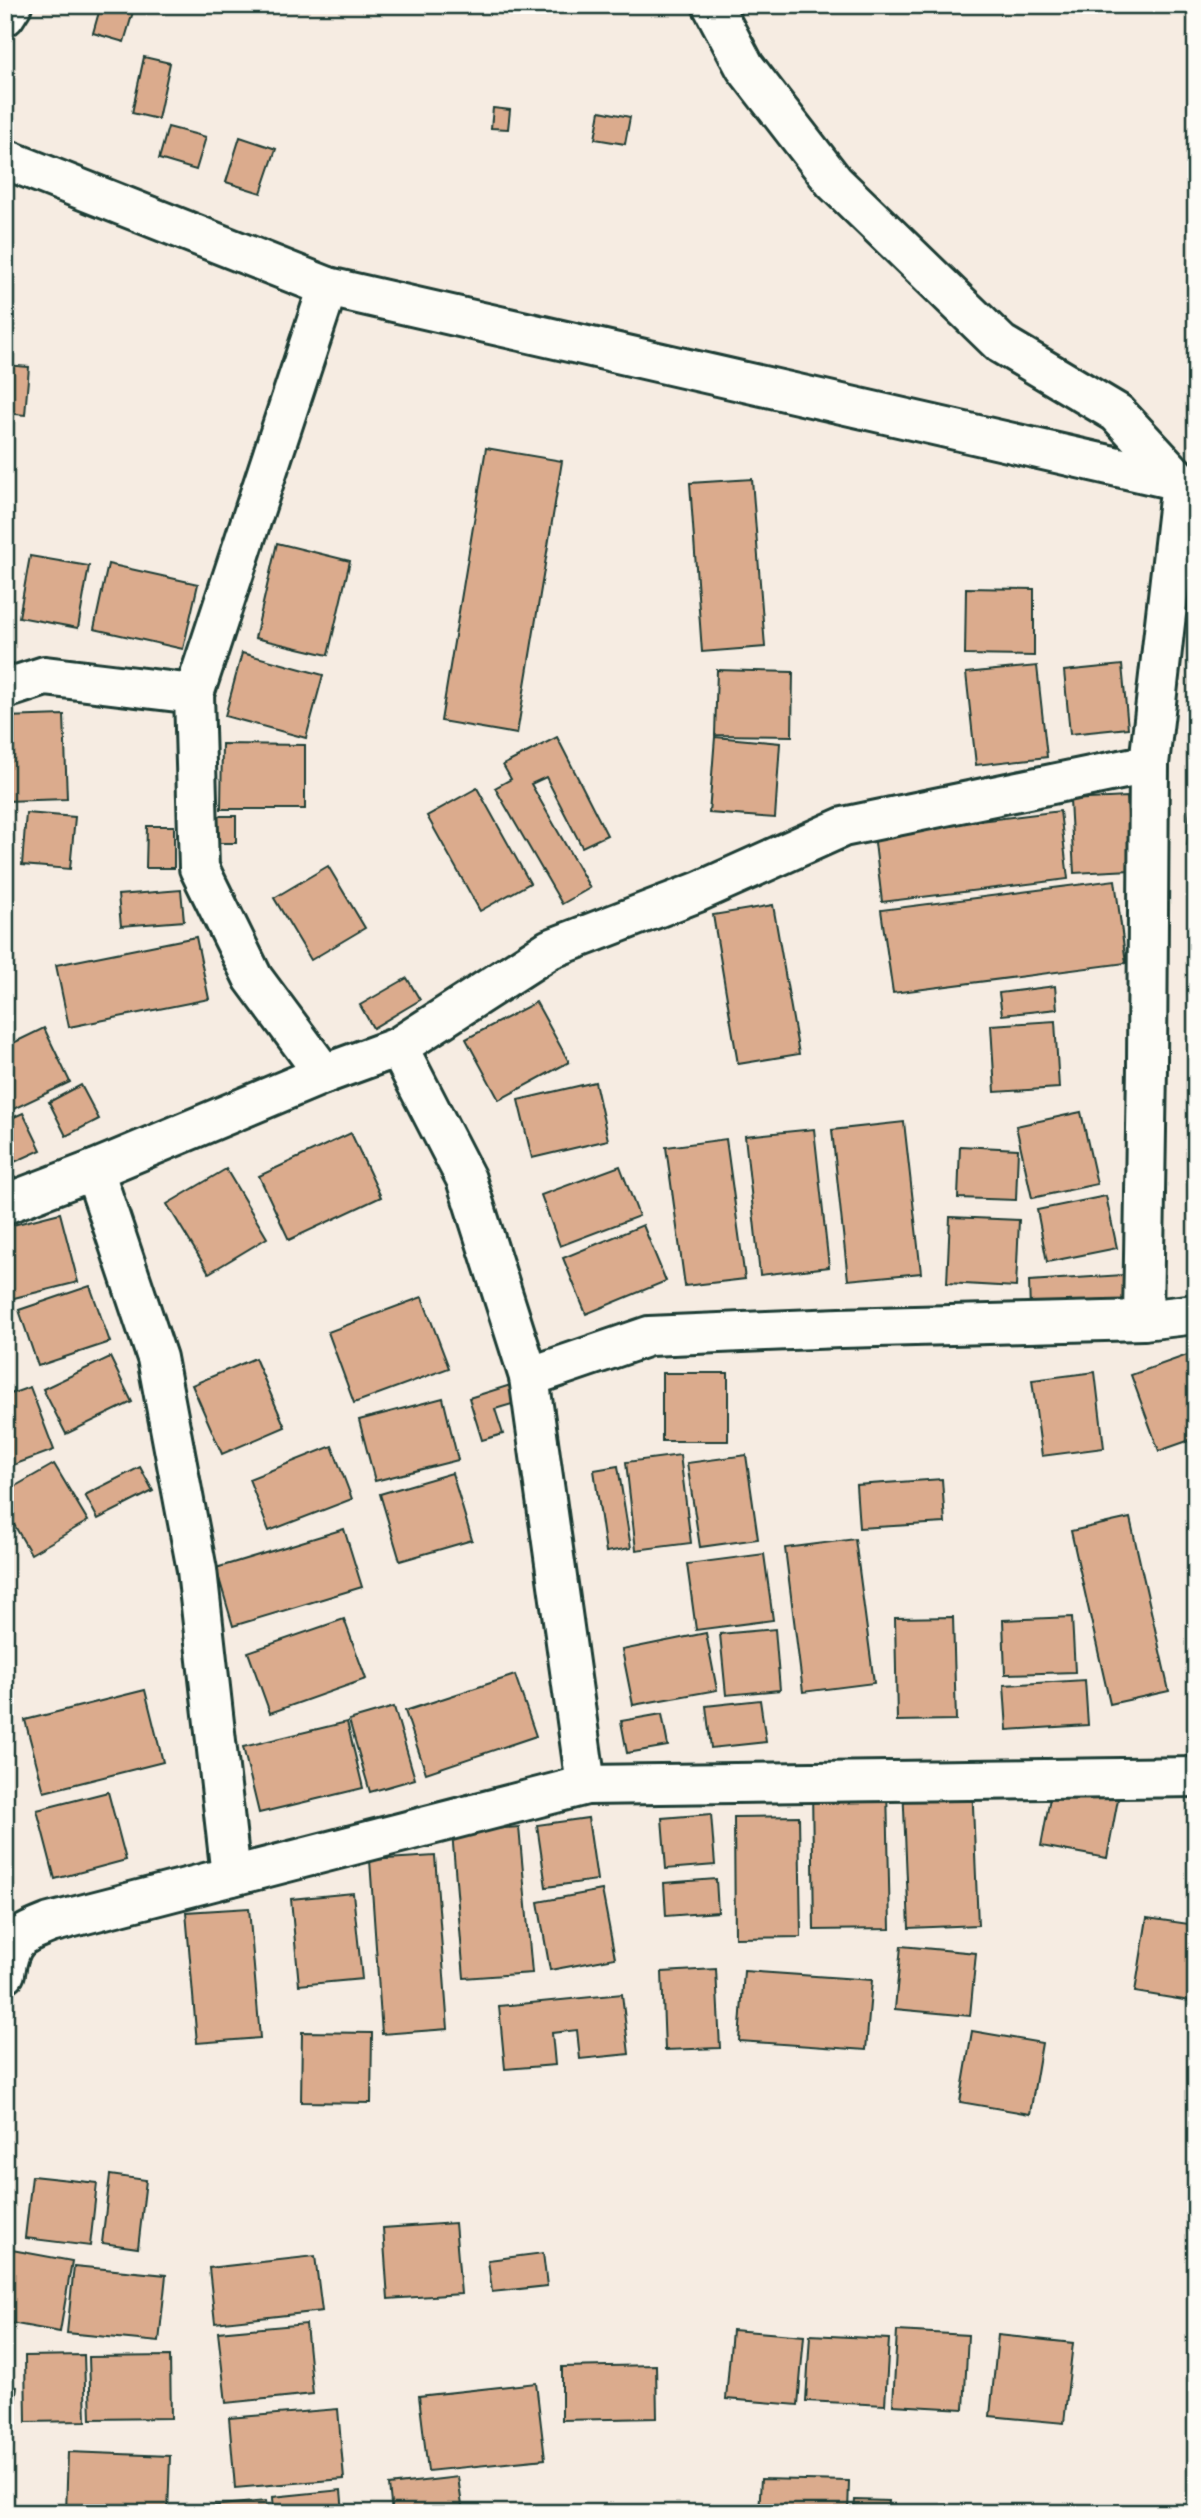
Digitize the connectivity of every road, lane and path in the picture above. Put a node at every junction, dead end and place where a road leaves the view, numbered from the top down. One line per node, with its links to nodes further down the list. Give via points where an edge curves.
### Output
1 (12, 5): 3 (street)
2 (712, 5): 6 (street, via 745,67 834,182 1001,344 1118,413)
3 (5, 16)
4 (5, 159): 5 (street)
5 (328, 287): 6 (street); 8 (street)
6 (1188, 484): 9 (street)
7 (5, 689): 8 (street, via 45,676)
8 (194, 694): 11 (street, via 199,868 253,978)
9 (1149, 764): 10 (street, via 842,827 698,892 550,949); 15 (street)
10 (398, 1047): 11 (street); 16 (street, via 466,1179)
11 (324, 1074): 12 (street)
12 (94, 1170): 13 (street); 19 (street, via 157,1358 197,1570)
13 (5, 1203)
14 (1196, 1314): 15 (street)
15 (1143, 1320): 16 (street, via 649,1336)
16 (528, 1377): 18 (street)
17 (1196, 1777): 18 (street)
18 (586, 1785): 19 (street)
19 (231, 1875): 20 (street, via 50,1923)
20 (8, 1944)

